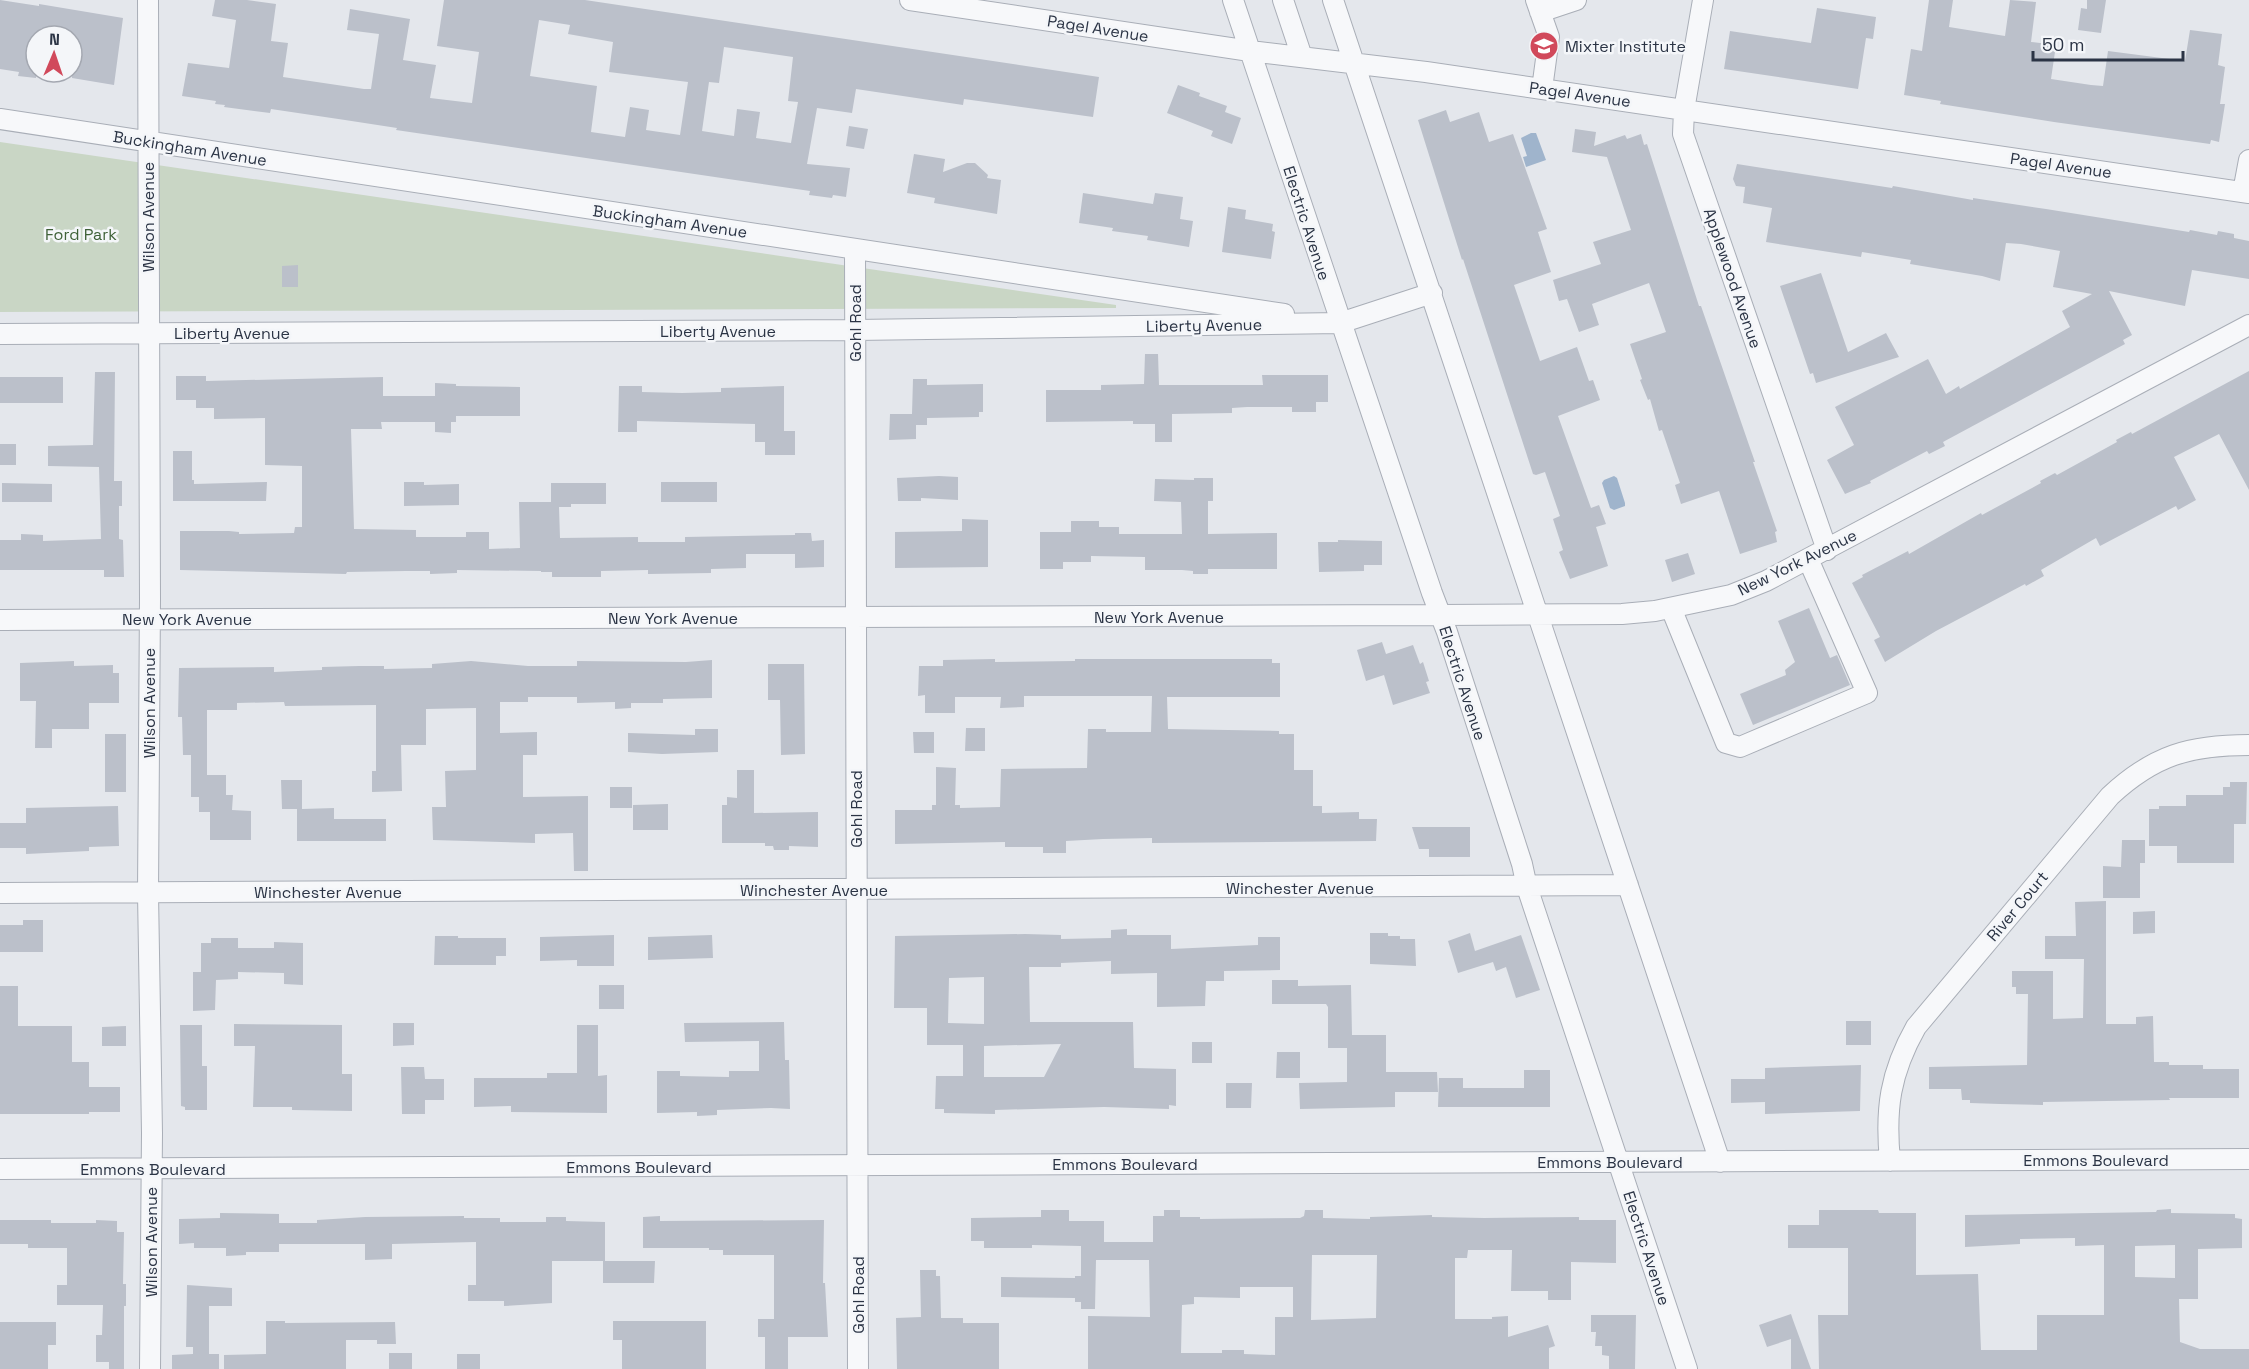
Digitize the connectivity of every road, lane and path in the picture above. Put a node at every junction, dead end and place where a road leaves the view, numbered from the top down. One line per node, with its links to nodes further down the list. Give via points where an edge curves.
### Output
1 (148, 0): 15 (street, Wilson Avenue)
2 (910, 0): 9 (street, Pagel Avenue)
3 (1233, 0): 9 (street, Electric Avenue)
4 (1283, 0): 10 (street)
5 (1333, 0): 11 (street)
6 (1576, 0): 8 (street)
7 (1703, 0): 13 (street, Applewood Avenue)
8 (1538, 6): 12 (street, via 1549,37)
9 (1250, 51): 10 (street, Pagel Avenue); 20 (street, Electric Avenue)
10 (1302, 57): 11 (street, Pagel Avenue)
11 (1354, 63): 12 (street, Pagel Avenue); 19 (street)
12 (1542, 89): 13 (street, Pagel Avenue)
13 (1684, 110): 17 (street, Pagel Avenue); 25 (street, Applewood Avenue, via 1683,134)
14 (0, 119): 15 (street, Buckingham Avenue)
15 (148, 142): 18 (street, Buckingham Avenue); 23 (street, Wilson Avenue)
16 (2249, 160): 17 (street)
17 (2246, 192)
18 (855, 249): 20 (street, Buckingham Avenue); 22 (street, Gohl Road)
19 (1432, 293): 20 (street, Liberty Avenue); 29 (street)
20 (1340, 323): 22 (street, Liberty Avenue); 28 (street, Electric Avenue)
21 (2249, 325): 25 (street, New York Avenue)
22 (855, 330): 23 (street, Liberty Avenue); 30 (street, Gohl Road)
23 (148, 333): 24 (street, Liberty Avenue); 31 (street, Wilson Avenue)
24 (0, 334)
25 (1827, 550): 26 (street, New York Avenue)
26 (1808, 560): 27 (street, New York Avenue, via 1731,595); 27 (street, via 1867,693 1740,747 1726,743)
27 (1671, 608): 29 (street, New York Avenue, via 1622,614)
28 (1440, 615): 29 (street, New York Avenue); 30 (street, New York Avenue); 35 (street, Electric Avenue)
29 (1539, 615): 34 (street)
30 (856, 618): 31 (street, New York Avenue); 36 (street, Gohl Road)
31 (150, 619): 32 (street, New York Avenue); 37 (street, Wilson Avenue)
32 (0, 620)
33 (2249, 745): 40 (street, River Court, via 2217,745 2176,753 2136,774 2110,796 1916,1027 1898,1063 1889,1095)
34 (1628, 885): 35 (street, Winchester Avenue); 42 (street)
35 (1527, 887): 36 (street, Winchester Avenue); 41 (street, Electric Avenue)
36 (856, 890): 37 (street, Winchester Avenue); 43 (street, Gohl Road)
37 (148, 892): 38 (street, Winchester Avenue); 44 (street, Wilson Avenue)
38 (0, 893)
39 (2249, 1159): 40 (street, Emmons Boulevard)
40 (1890, 1161): 42 (street, Emmons Boulevard)
41 (1618, 1162): 42 (street, Emmons Boulevard); 43 (street, Emmons Boulevard); 48 (street, Electric Avenue)
42 (1720, 1162)
43 (857, 1166): 44 (street, Emmons Boulevard); 47 (street, Gohl Road)
44 (152, 1168): 45 (street, Emmons Boulevard); 46 (street, Wilson Avenue)
45 (0, 1169)
46 (150, 1369)
47 (858, 1369)
48 (1687, 1369)

